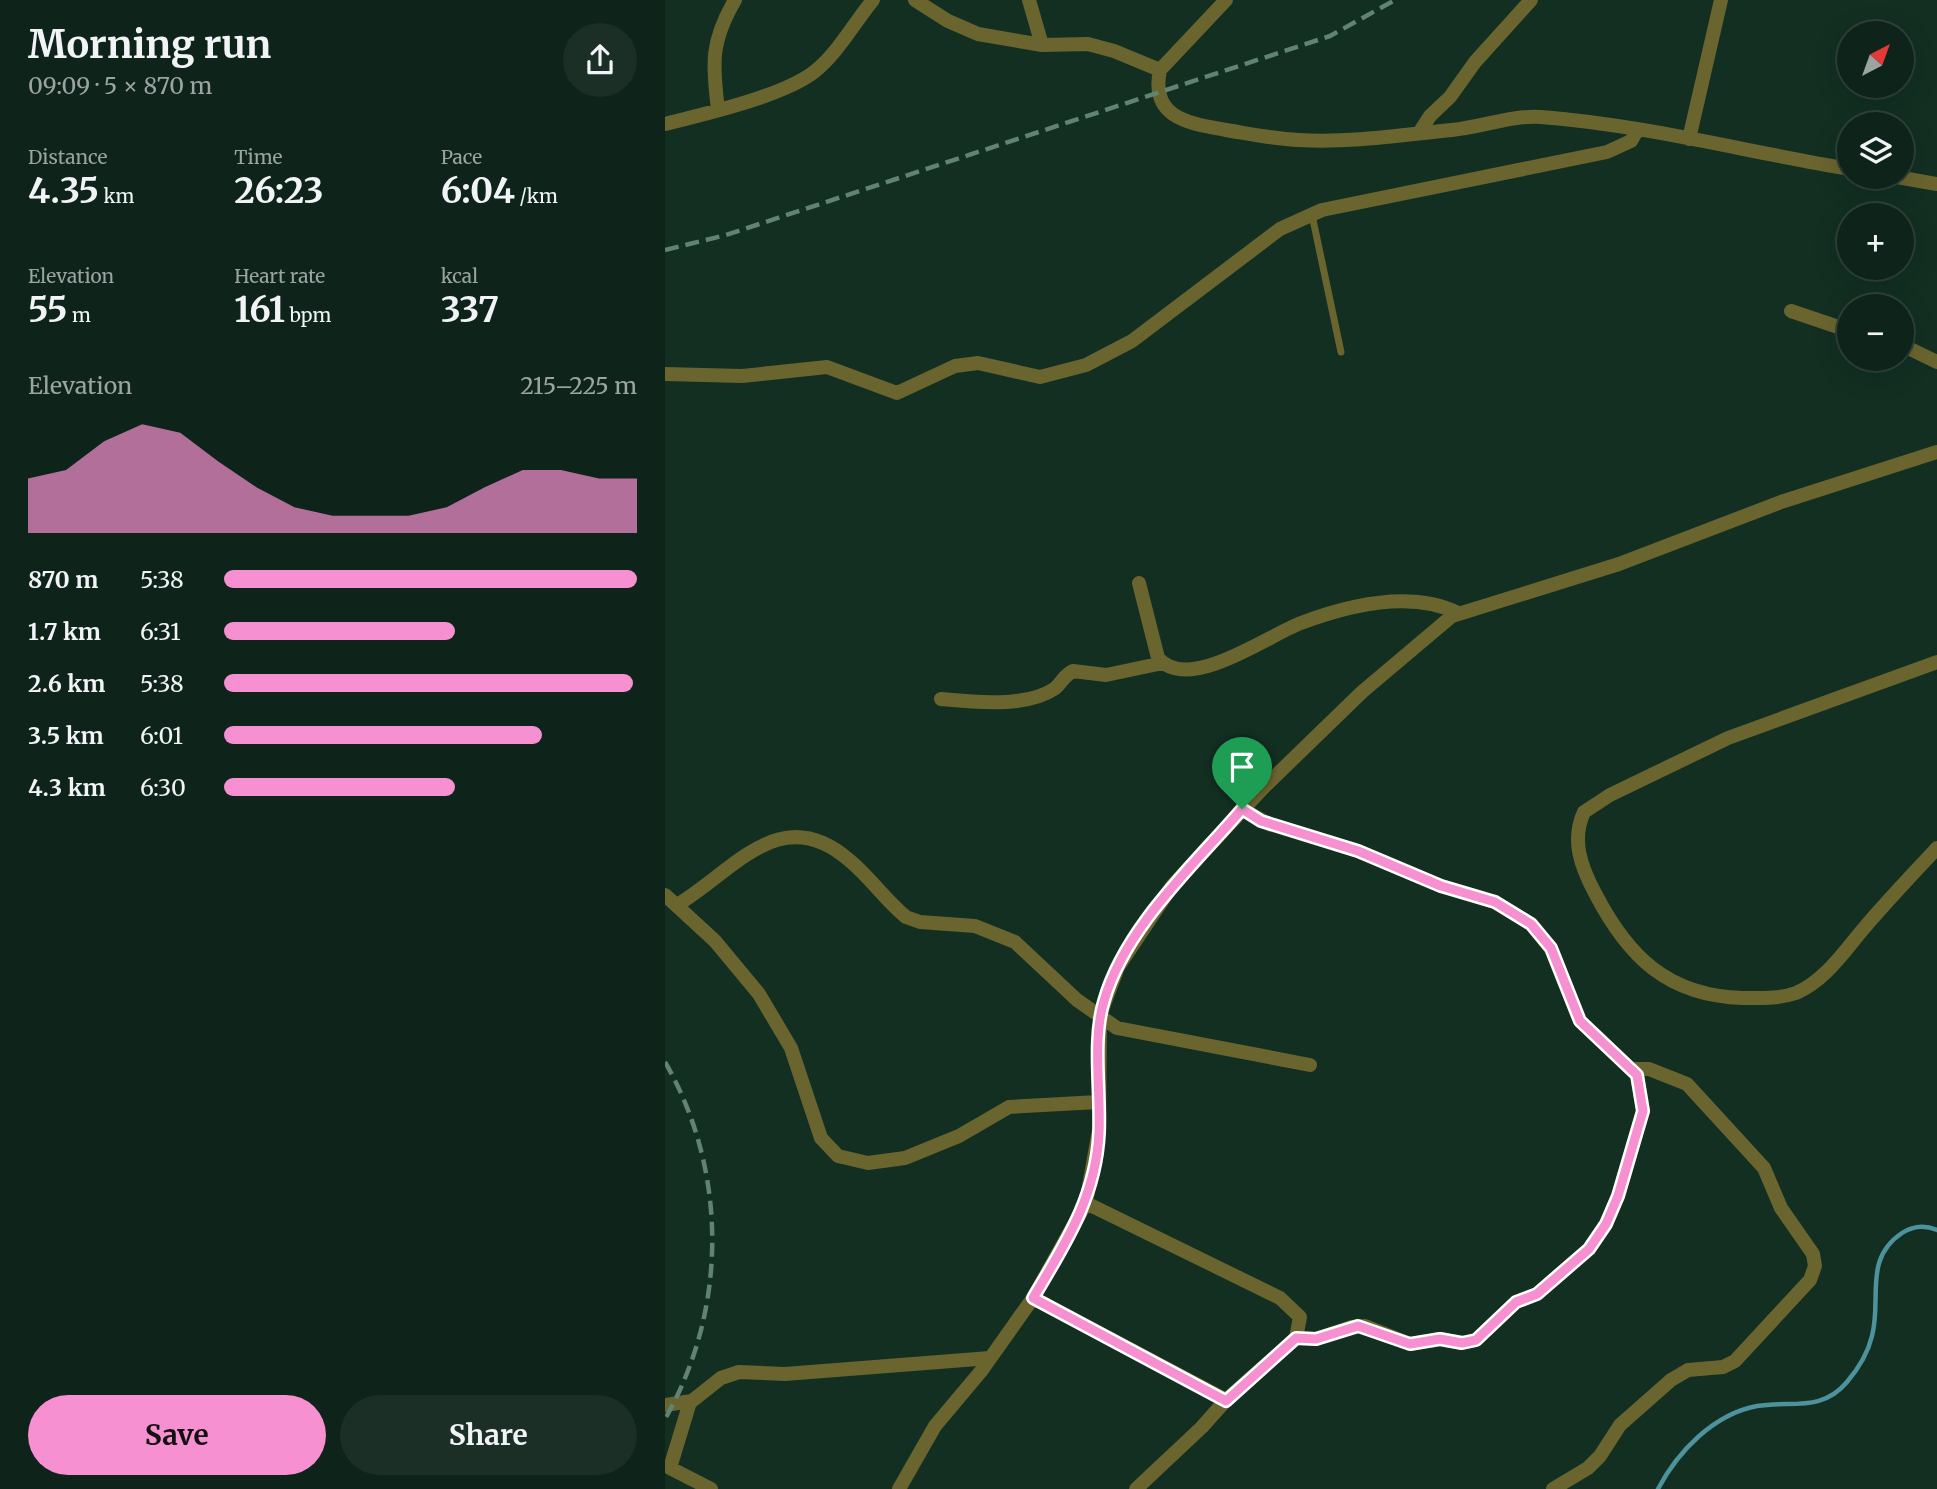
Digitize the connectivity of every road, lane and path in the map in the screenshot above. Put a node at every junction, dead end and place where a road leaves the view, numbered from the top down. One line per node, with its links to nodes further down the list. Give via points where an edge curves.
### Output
1 (735, 0): 10 (street, via 714,46)
2 (873, 0): 10 (street, via 812,73)
3 (915, 0): 8 (street, via 968,30)
4 (1029, 0): 8 (street)
5 (1226, 0): 9 (street)
6 (1531, 0): 13 (street)
7 (1721, 0): 14 (street)
8 (1042, 44): 9 (street, via 1098,46)
9 (1160, 69): 13 (street, via 1160,101 1186,121 1300,141)
10 (718, 108): 11 (street)
11 (665, 124)
12 (1638, 129): 13 (street, via 1532,117); 14 (street); 18 (street, via 1630,141 1612,151)
13 (1419, 133)
14 (1689, 139): 15 (street)
15 (1837, 167)
16 (1914, 180): 17 (street)
17 (1937, 184)
18 (1312, 215): 22 (lane); 24 (street, via 1280,229 1118,350 1061,373 1031,376 987,365 962,365 947,367 897,393 827,367 756,375)
19 (1791, 311): 20 (street)
20 (1837, 327)
21 (1914, 351): 23 (street)
22 (1341, 352)
23 (1937, 362)
24 (665, 374)
25 (1937, 452): 27 (street, via 1781,502 1619,564)
26 (1139, 583): 29 (street, via 1149,631)
27 (1458, 613): 29 (street, via 1430,601 1357,607 1283,630 1216,664 1190,669); 31 (street, via 1362,692)
28 (1937, 662): 32 (street, via 1728,738 1610,795 1584,812 1576,839 1590,884 1613,927 1643,961 1696,993 1758,998 1795,993 1824,973)
29 (1163, 663): 30 (street, via 1107,675 1073,671 1054,689 1021,700 996,704)
30 (941, 699)
31 (1242, 809): 35 (street, via 1192,861 1140,931 1112,979); 37 (street, via 1261,821 1358,851 1441,886 1495,902 1520,916 1551,948 1580,1021)
32 (1937, 848)
33 (665, 895): 34 (street)
34 (677, 905): 35 (street, via 763,846 790,837 813,837 846,857 906,917 975,926 1007,938); 38 (street, via 715,941 759,994 795,1057 821,1138 838,1156 868,1163 905,1158 959,1136 1009,1107)
35 (1100, 1015): 36 (street, via 1117,1028); 38 (street)
36 (1310, 1065)
37 (1633, 1069): 41 (street, via 1640,1086 1642,1122 1618,1196 1589,1249 1544,1289 1516,1302 1469,1342 1440,1339 1410,1344 1358,1326 1316,1339); 49 (street, via 1663,1074 1701,1096 1763,1168 1781,1208 1813,1254 1815,1266 1810,1280 1735,1360 1723,1367 1688,1370 1671,1380 1619,1426 1588,1468)
38 (1098, 1102): 39 (street, via 1098,1150)
39 (1086, 1203): 40 (street); 41 (street, via 1280,1298 1300,1317)
40 (1033, 1298): 42 (street); 43 (street)
41 (1296, 1338): 43 (street)
42 (990, 1359): 44 (street, via 785,1374 739,1372 721,1378); 47 (street, via 935,1426)
43 (1226, 1401): 48 (street)
44 (690, 1402): 45 (street); 46 (street, via 670,1468)
45 (665, 1405)
46 (711, 1489)
47 (899, 1489)
48 (1136, 1489)
49 (1553, 1489)

